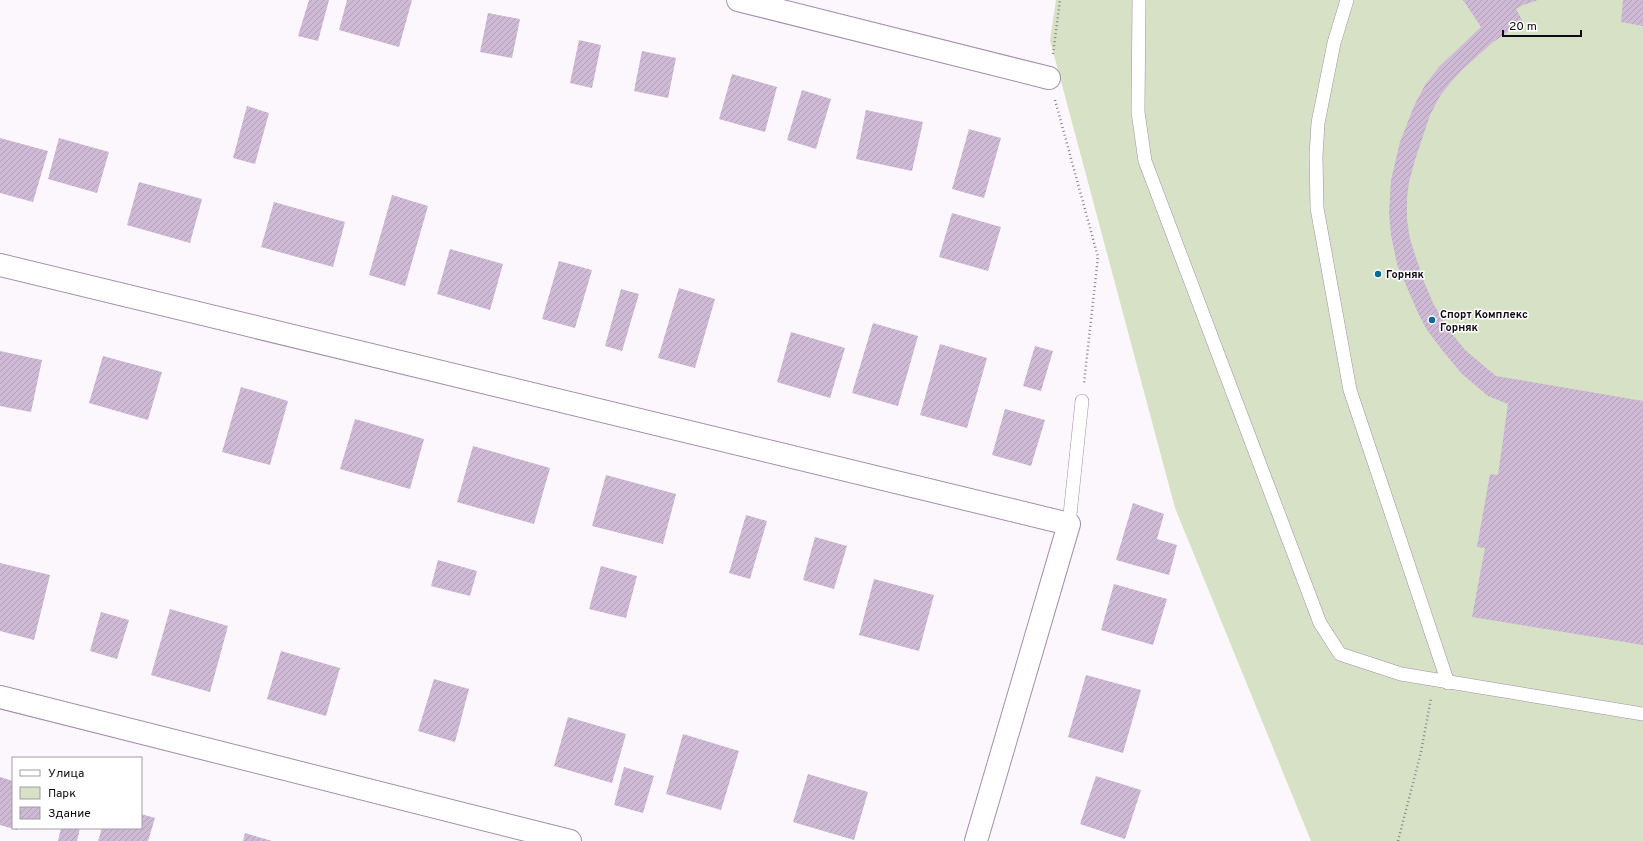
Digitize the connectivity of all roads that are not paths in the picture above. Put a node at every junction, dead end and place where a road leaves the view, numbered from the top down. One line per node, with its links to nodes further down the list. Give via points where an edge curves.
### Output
1 (738, 0): 4 (street)
2 (1140, 0): 8 (lane, via 1138,112 1145,161 1320,623 1340,654 1401,674)
3 (1347, 0): 8 (lane, via 1334,43 1318,122 1317,208 1350,390)
4 (1049, 78)
5 (0, 264): 7 (street)
6 (1082, 401): 7 (lane)
7 (1069, 524): 12 (street)
8 (1448, 683): 10 (lane)
9 (0, 697): 11 (street)
10 (1643, 714)
11 (570, 841)
12 (976, 841)

